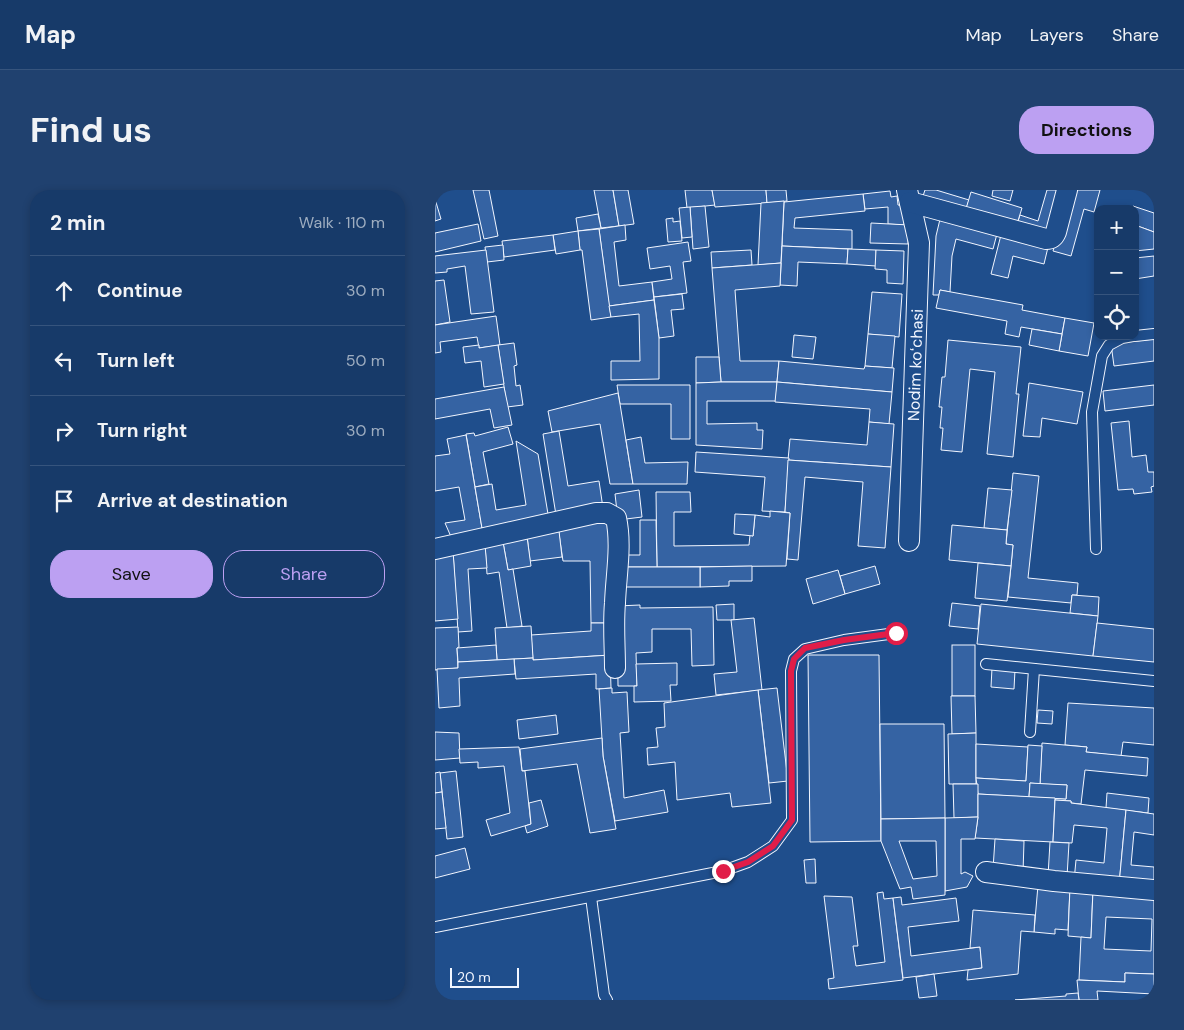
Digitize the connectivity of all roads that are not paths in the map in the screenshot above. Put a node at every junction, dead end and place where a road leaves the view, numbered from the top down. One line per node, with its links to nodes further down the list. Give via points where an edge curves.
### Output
1 (1067, 190): 2 (street, via 1056,232 1051,239)
2 (909, 196): 6 (street, Nodim koʻchasi, via 919,243)
3 (1154, 334): 4 (lane)
4 (1139, 336)
5 (1118, 340): 8 (lane, via 1109,345 1102,356 1092,412)
6 (909, 540)
7 (435, 549): 11 (street, via 596,513 607,513 616,518)
8 (1096, 549)
9 (896, 633): 17 (lane, via 805,648 794,659 791,671 792,820 773,846 748,862 723,871)
10 (986, 664): 12 (lane)
11 (615, 668)
12 (1034, 669): 13 (lane); 14 (lane)
13 (1154, 680)
14 (1030, 732)
15 (986, 872): 16 (street)
16 (1154, 890)
17 (591, 897): 18 (lane); 19 (lane)
18 (435, 927)
19 (607, 1000)

